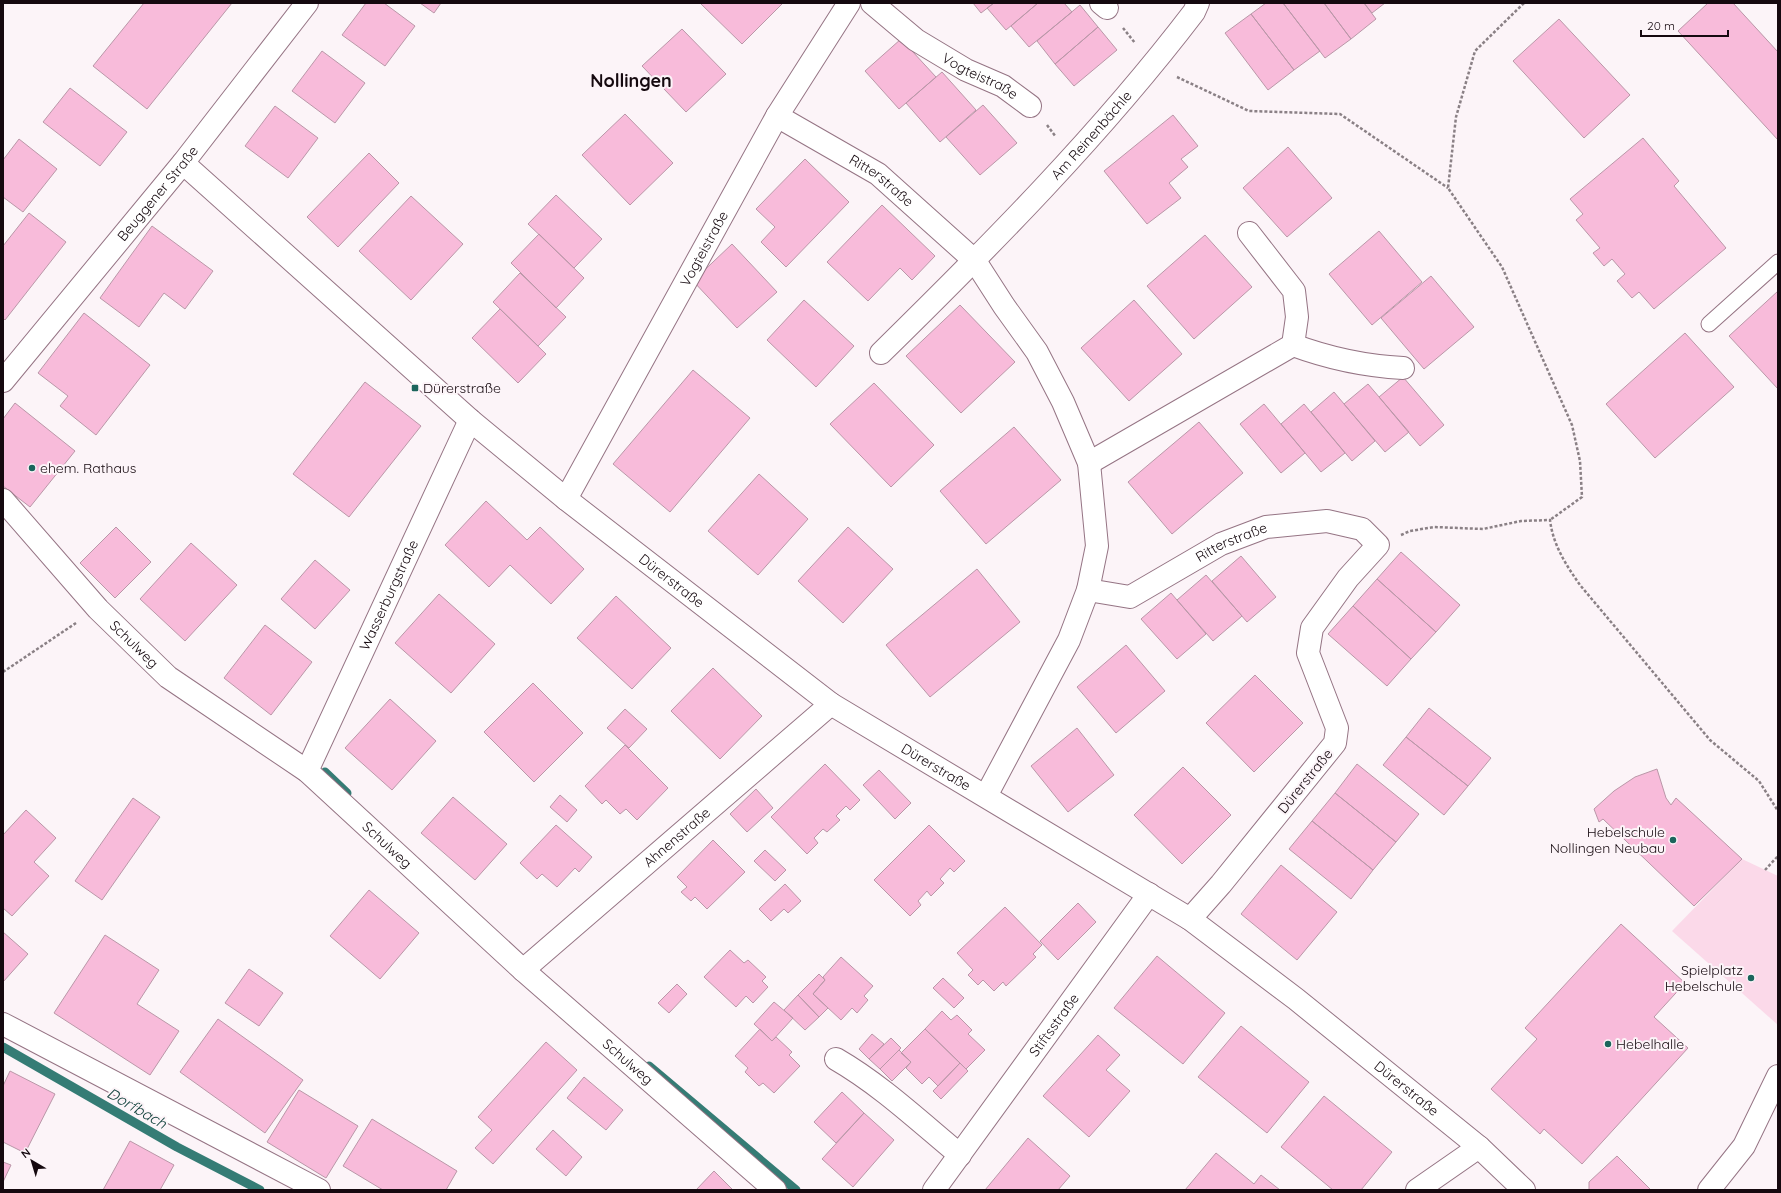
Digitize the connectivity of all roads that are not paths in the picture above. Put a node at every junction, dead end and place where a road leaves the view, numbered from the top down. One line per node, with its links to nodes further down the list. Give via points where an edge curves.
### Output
1 (308, 3): 7 (street, Beuggener Straße)
2 (849, 3): 6 (street, Vogteistraße)
3 (872, 3): 5 (street, Vogteistraße, via 916,40 966,70 1003,86)
4 (1198, 3): 9 (street, Am Reinenbächle, via 1194,12 1153,65)
5 (1030, 106)
6 (777, 116): 9 (street, Ritterstraße, via 878,174); 18 (street, Vogteistraße)
7 (183, 163): 15 (street, Beuggener Straße); 16 (street, Dürerstraße)
8 (1249, 233): 12 (street, via 1294,291 1297,317)
9 (975, 261): 13 (street); 17 (street, Ritterstraße, via 1037,352 1063,402)
10 (1778, 262): 11 (lane)
11 (1708, 324)
12 (1293, 345): 14 (street, via 1320,355 1375,367); 17 (street)
13 (881, 353)
14 (1403, 368)
15 (3, 381)
16 (470, 420): 18 (street, Dürerstraße); 23 (street, Wasserburgstraße)
17 (1089, 463): 21 (street, Ritterstraße, via 1097,546)
18 (566, 499): 22 (street, Dürerstraße)
19 (3, 500): 23 (street, Schulweg, via 98,609 168,677)
20 (1378, 546): 21 (street, Ritterstraße, via 1362,529 1327,521 1266,527 1221,544 1130,597); 26 (street, Dürerstraße, via 1348,578 1312,628 1308,653 1337,728 1335,744)
21 (1088, 590): 24 (street, Ritterstraße, via 1069,640)
22 (831, 704): 24 (street, Dürerstraße); 27 (street, Ahnenstraße)
23 (307, 771): 27 (street, Schulweg)
24 (986, 796): 25 (street, Dürerstraße)
25 (1149, 894): 26 (street, Dürerstraße); 32 (street, Stiftsstraße)
26 (1190, 919): 31 (street, Dürerstraße, via 1296,998)
27 (523, 970): 34 (street, Schulweg)
28 (3, 1024): 33 (street)
29 (836, 1059): 32 (street, via 894,1100)
30 (1778, 1076): 38 (street, via 1744,1146)
31 (1479, 1147): 36 (street); 37 (street, Dürerstraße)
32 (960, 1155): 35 (street, Stiftsstraße)
33 (319, 1190)
34 (775, 1190)
35 (934, 1190)
36 (1417, 1190)
37 (1524, 1190)
38 (1709, 1190)

